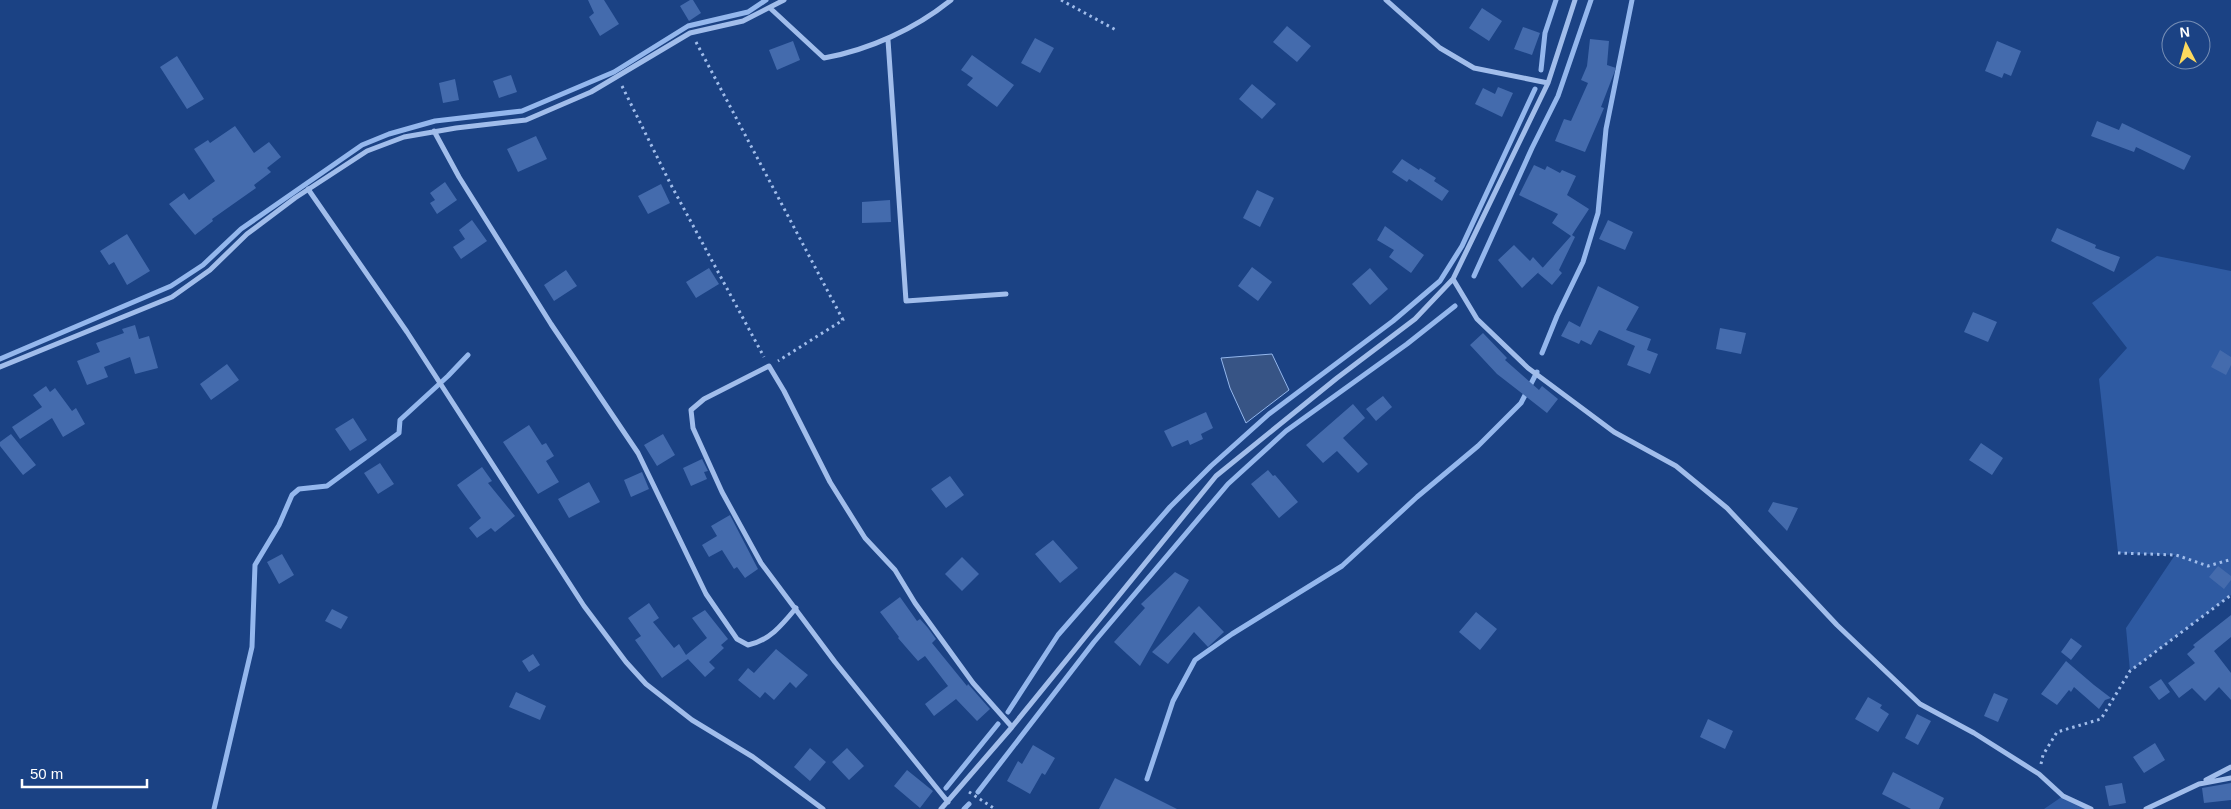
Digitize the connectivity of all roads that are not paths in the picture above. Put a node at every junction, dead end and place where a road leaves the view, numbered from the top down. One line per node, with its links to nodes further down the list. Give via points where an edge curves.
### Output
1 (784, 0): 5 (street)
2 (951, 0): 6 (street)
3 (1386, 0): 7 (street, via 1440,48 1474,68)
4 (1575, 0): 7 (street)
5 (770, 8): 6 (street, via 824,58); 8 (street, via 743,21 690,34 591,92 526,120)
6 (888, 40): 11 (street, via 906,301)
7 (1548, 83): 10 (street)
8 (434, 131): 9 (street, via 404,137 367,151); 13 (street, via 551,324 638,453 706,594 737,639 748,645 762,642)
9 (308, 189): 12 (street, via 247,234 210,270 172,297); 19 (street, via 407,332 584,606 626,662 646,684 692,720 753,757)
10 (1454, 280): 14 (street, via 1415,319 1216,476); 21 (street, via 1476,319 1528,368 1614,432 1676,466 1727,508 1837,625 1920,704 2039,774 2063,796)
11 (1006, 294)
12 (0, 367)
13 (796, 608): 14 (street, via 761,562 722,492 693,428 691,410 704,399 769,366 830,482 865,538 895,570 915,604 973,683); 18 (street, via 835,662)
14 (1012, 727): 18 (street)
15 (2231, 767): 17 (street)
16 (2231, 778): 17 (street)
17 (2199, 784): 22 (street)
18 (948, 802): 20 (street)
19 (824, 809)
20 (941, 809)
21 (2091, 809)
22 (2146, 809)

